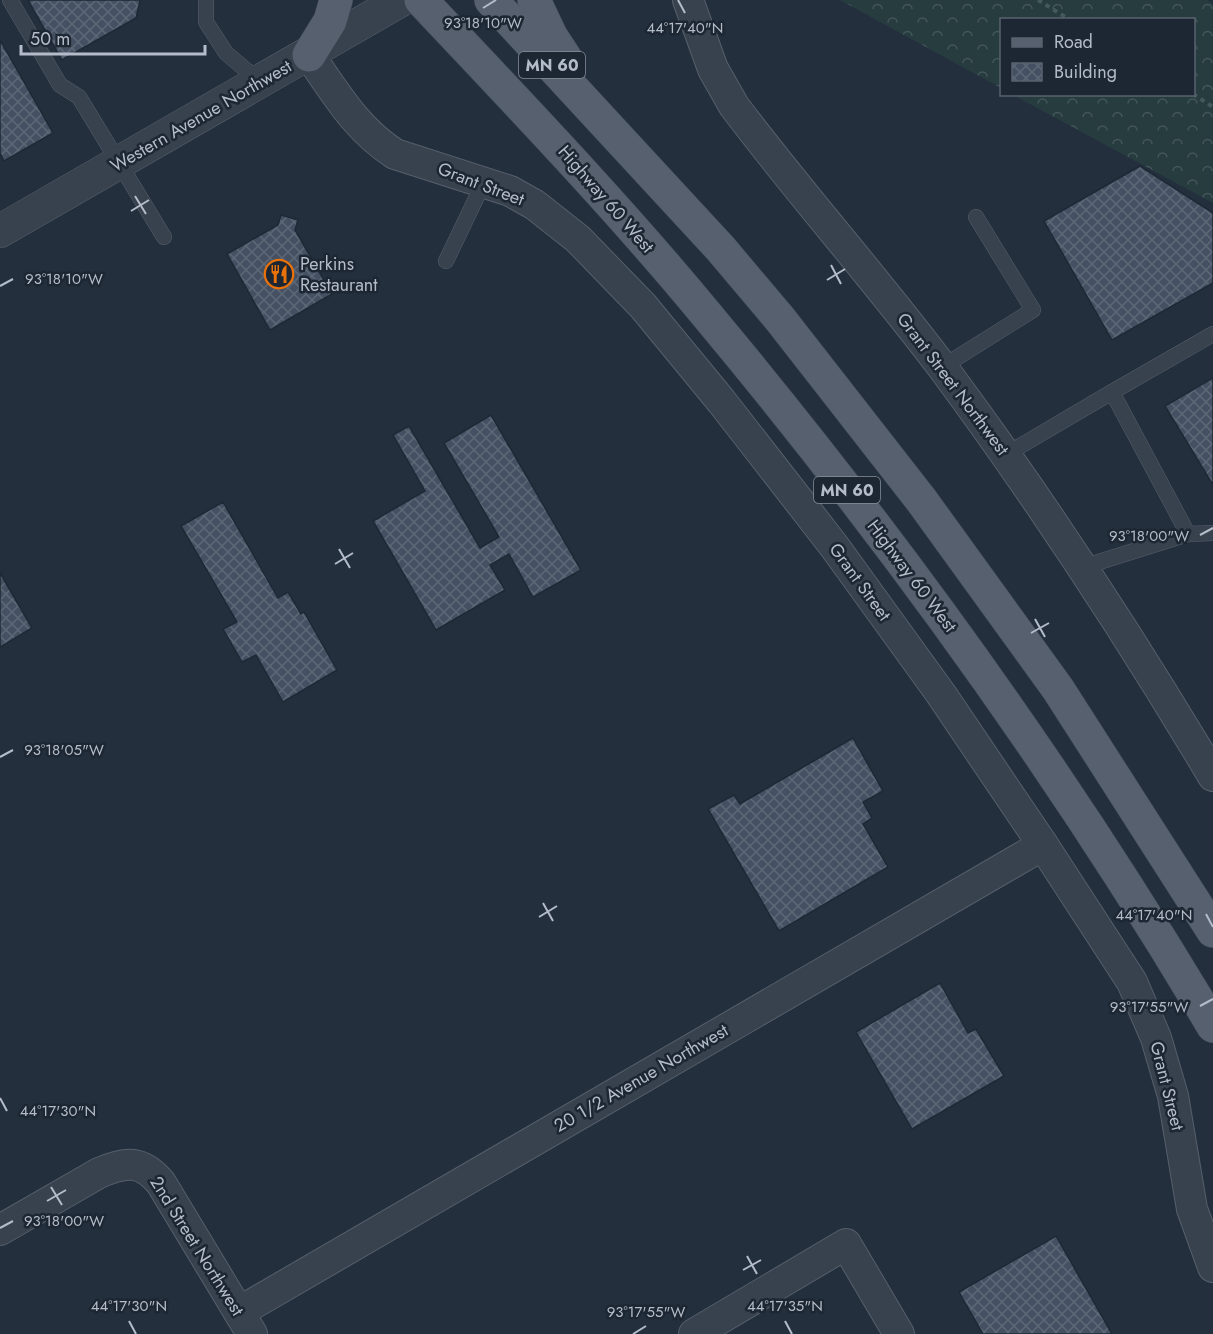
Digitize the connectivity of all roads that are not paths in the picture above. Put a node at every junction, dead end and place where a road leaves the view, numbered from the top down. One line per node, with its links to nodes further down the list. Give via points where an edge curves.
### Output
1 (10, 0): 12 (lane, via 60,85 79,97)
2 (207, 0): 10 (lane, via 206,22 226,54)
3 (336, 0): 9 (main road, via 330,21)
4 (401, 0): 9 (street, Western Avenue Northwest)
5 (421, 0): 28 (main road, Highway 60 West / MN 60, via 575,163 706,313 838,477 965,647 1084,819)
6 (491, 0): 11 (main road, MN 60)
7 (534, 0): 11 (main road, via 551,36)
8 (688, 0): 19 (street, Grant Street Northwest, via 713,69 734,106)
9 (309, 55): 10 (street, Western Avenue Northwest); 13 (street, Grant Street, via 350,113 378,143 395,154)
10 (260, 82): 12 (street, Western Avenue Northwest)
11 (612, 129): 27 (main road, MN 60, via 787,328 922,501 1058,689)
12 (119, 162): 15 (street, Western Avenue Northwest); 16 (lane)
13 (484, 182): 17 (lane); 26 (street, Grant Street, via 510,191 558,222 605,265 650,315 834,546 942,694)
14 (976, 217): 19 (lane, via 1034,310)
15 (0, 231)
16 (164, 237)
17 (446, 261)
18 (1213, 334): 20 (lane)
19 (942, 367): 21 (street, Grant Street Northwest)
20 (1112, 392): 21 (lane); 23 (lane)
21 (1005, 455): 24 (street, Grant Street Northwest)
22 (1213, 533): 23 (lane)
23 (1188, 534): 24 (lane)
24 (1083, 567): 25 (street, Grant Street Northwest)
25 (1213, 776)
26 (1043, 845): 30 (street, Grant Street, via 1132,982 1156,1038 1173,1096 1192,1209); 31 (street, 20 1/2 Avenue Northwest)
27 (1213, 931)
28 (1213, 1026)
29 (0, 1230): 31 (street, 2nd Street Northwest, via 117,1165 135,1165 151,1171)
30 (1213, 1267)
31 (245, 1323)
32 (694, 1334): 33 (street, via 846,1244)
33 (899, 1334)

